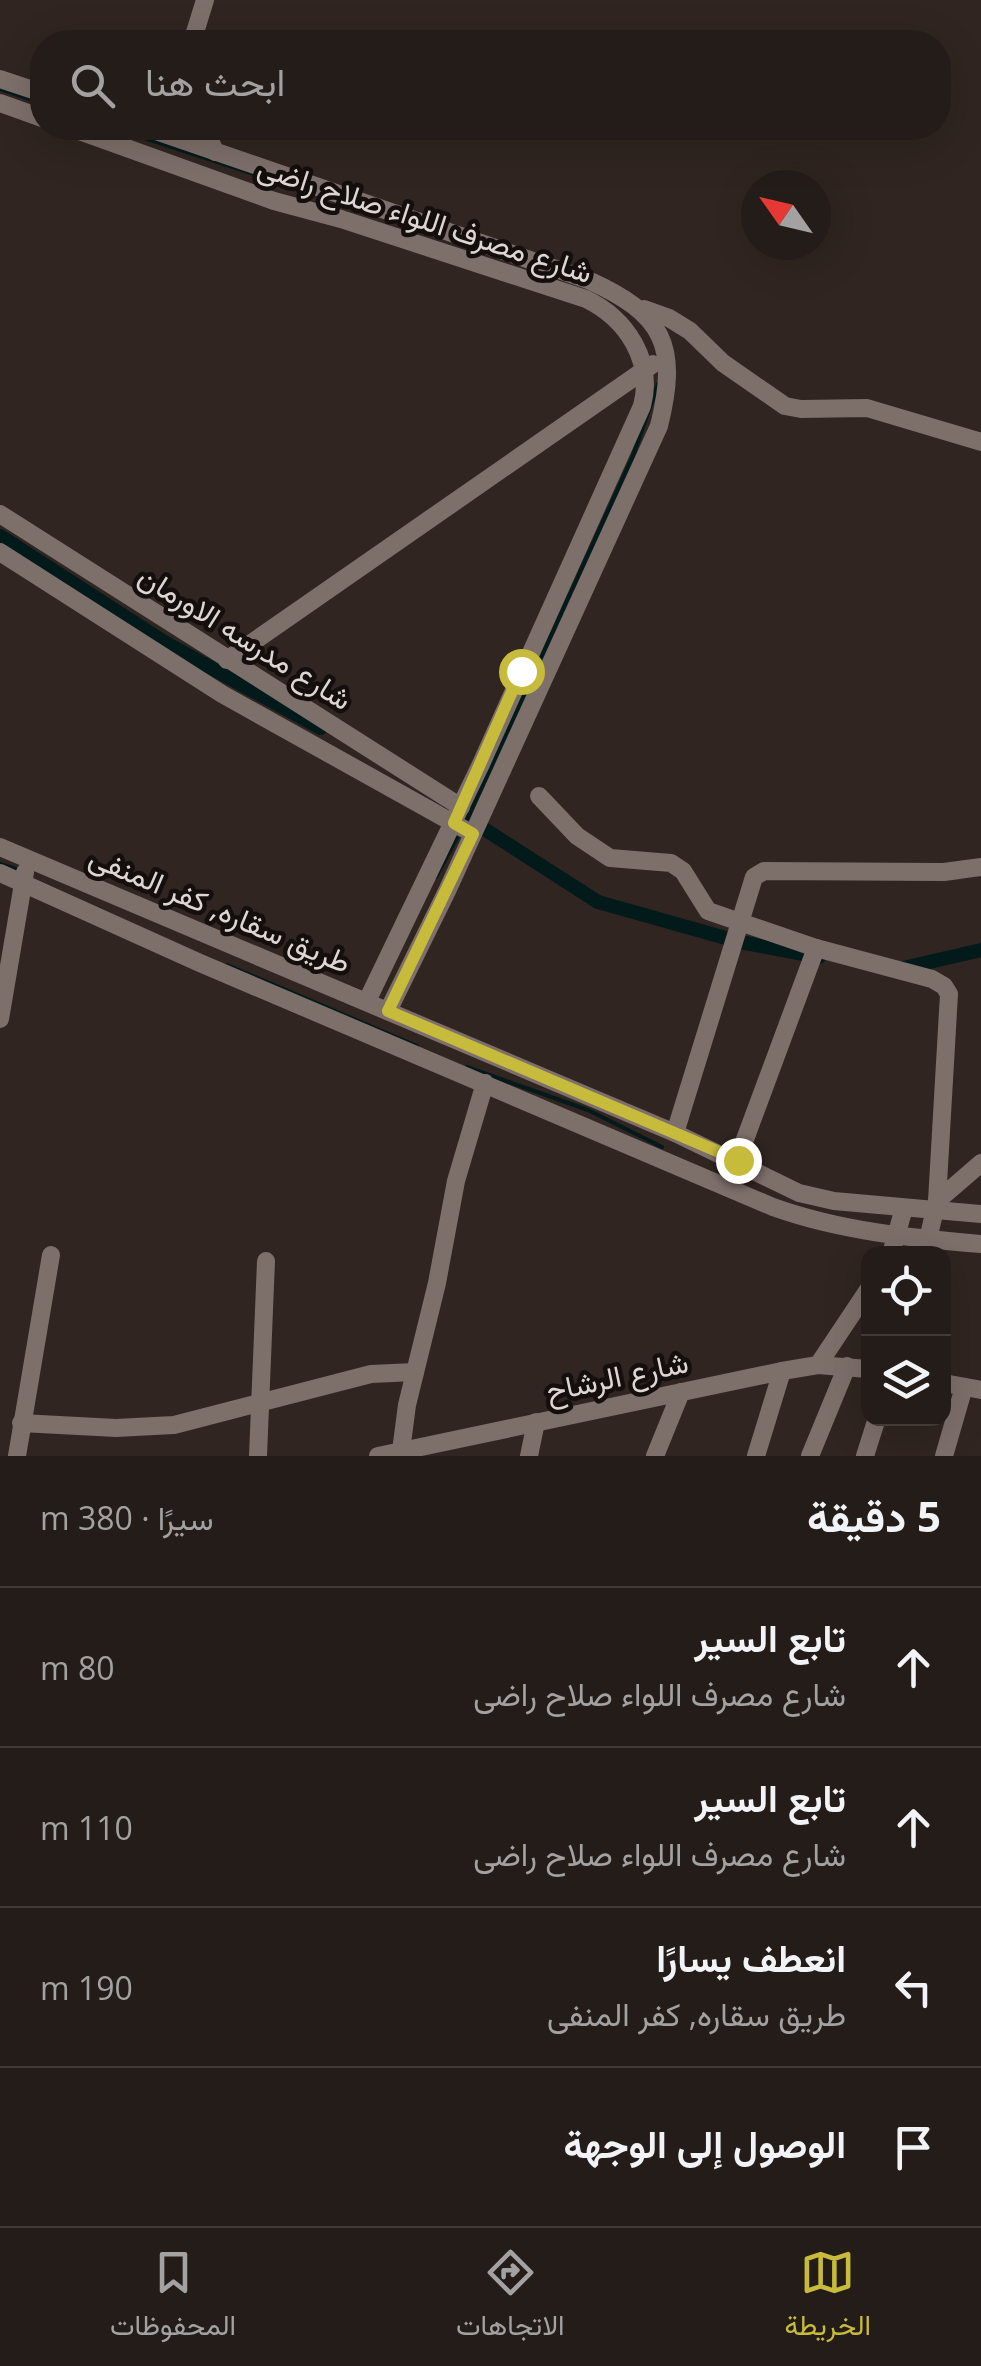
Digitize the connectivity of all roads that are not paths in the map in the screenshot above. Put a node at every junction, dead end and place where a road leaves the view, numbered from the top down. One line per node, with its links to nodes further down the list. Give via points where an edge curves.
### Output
1 (206, 0): 2 (street)
2 (196, 30)
3 (0, 79): 4 (street)
4 (30, 88)
5 (0, 103): 6 (street)
6 (30, 114)
7 (105, 140): 13 (street, شارع مصرف اللواء صلاح راضى, via 586,299 616,322)
8 (181, 140): 10 (street, شارع مصرف اللواء صلاح راضى)
9 (210, 140): 10 (street)
10 (215, 152): 11 (street, شارع مصرف اللواء صلاح راضى, via 588,280)
11 (634, 305): 12 (street, شارع مصرف اللواء صلاح راضى, via 653,324); 14 (street, via 690,332 784,406 868,408)
12 (666, 356): 13 (street); 19 (street, via 668,390 659,426)
13 (646, 369): 17 (street); 18 (street, via 642,406)
14 (981, 442)
15 (0, 514): 17 (street, شارع مدرسه الاورمان)
16 (0, 552): 23 (street, شارع مدرسه الاورمان, via 222,694)
17 (227, 660): 23 (street, شارع مدرسه الاورمان)
18 (521, 671): 19 (street); 20 (street)
19 (544, 679): 21 (street)
20 (481, 764): 21 (street); 23 (street)
21 (502, 772): 24 (street)
22 (539, 796): 31 (street, via 610,858 671,863 692,883 703,907)
23 (458, 815): 24 (street); 33 (street)
24 (473, 834): 34 (street)
25 (0, 847): 26 (street, طريق سقاره, كفر المنفى)
26 (26, 860): 29 (street); 30 (street, طريق سقاره, كفر المنفى)
27 (981, 867): 31 (street, via 764,870 749,887)
28 (0, 873): 29 (street, طريق سقاره, كفر المنفى)
29 (23, 882): 30 (street, طريق سقاره, كفر المنفى); 35 (street)
30 (120, 913): 33 (street, طريق سقاره, كفر المنفى); 37 (street, طريق سقاره, كفر المنفى)
31 (739, 922): 32 (street); 38 (street)
32 (816, 948): 40 (street); 41 (street, via 932,978 949,994)
33 (367, 1002): 34 (street, طريق سقاره, كفر المنفى)
34 (388, 1011): 36 (street, طريق سقاره, كفر المنفى)
35 (0, 1019)
36 (516, 1081): 37 (street, طريق سقاره, كفر المنفى); 38 (street, طريق سقاره, كفر المنفى); 40 (street, طريق سقاره, كفر المنفى)
37 (486, 1083): 54 (street, via 456,1181)
38 (675, 1133): 40 (street, طريق سقاره, كفر المنفى)
39 (981, 1163): 41 (street)
40 (720, 1166): 42 (street, طريق سقاره, كفر المنفى, via 834,1201); 46 (street, طريق سقاره, كفر المنفى, via 789,1212)
41 (936, 1205): 42 (street, طريق سقاره, كفر المنفى); 43 (street, طريق سقاره, كفر المنفى); 44 (street)
42 (904, 1208): 46 (street)
43 (981, 1214)
44 (928, 1239): 45 (street, طريق سقاره, كفر المنفى); 46 (street, طريق سقاره, كفر المنفى)
45 (981, 1244)
46 (894, 1245)
47 (52, 1256): 59 (street)
48 (266, 1261): 57 (street)
49 (861, 1300): 50 (street)
50 (818, 1365): 51 (street, شارع الرشاح); 53 (street, شارع الرشاح)
51 (847, 1366): 52 (street, شارع الرشاح); 70 (street)
52 (861, 1368)
53 (782, 1371): 56 (street, شارع الرشاح); 69 (street)
54 (415, 1372): 57 (street, via 371,1374); 62 (street, via 402,1428)
55 (973, 1389): 72 (street)
56 (681, 1392): 58 (street, شارع الرشاح); 68 (street)
57 (258, 1402): 59 (street, via 174,1425); 64 (street)
58 (536, 1422): 61 (street, شارع الرشاح); 67 (street)
59 (21, 1423): 63 (street)
60 (874, 1426): 71 (street)
61 (472, 1436): 62 (street, شارع الرشاح); 66 (street)
62 (408, 1452): 65 (street, شارع الرشاح)
63 (17, 1456)
64 (258, 1456)
65 (378, 1456)
66 (468, 1456)
67 (529, 1456)
68 (655, 1456)
69 (756, 1456)
70 (810, 1456)
71 (864, 1456)
72 (944, 1456)

